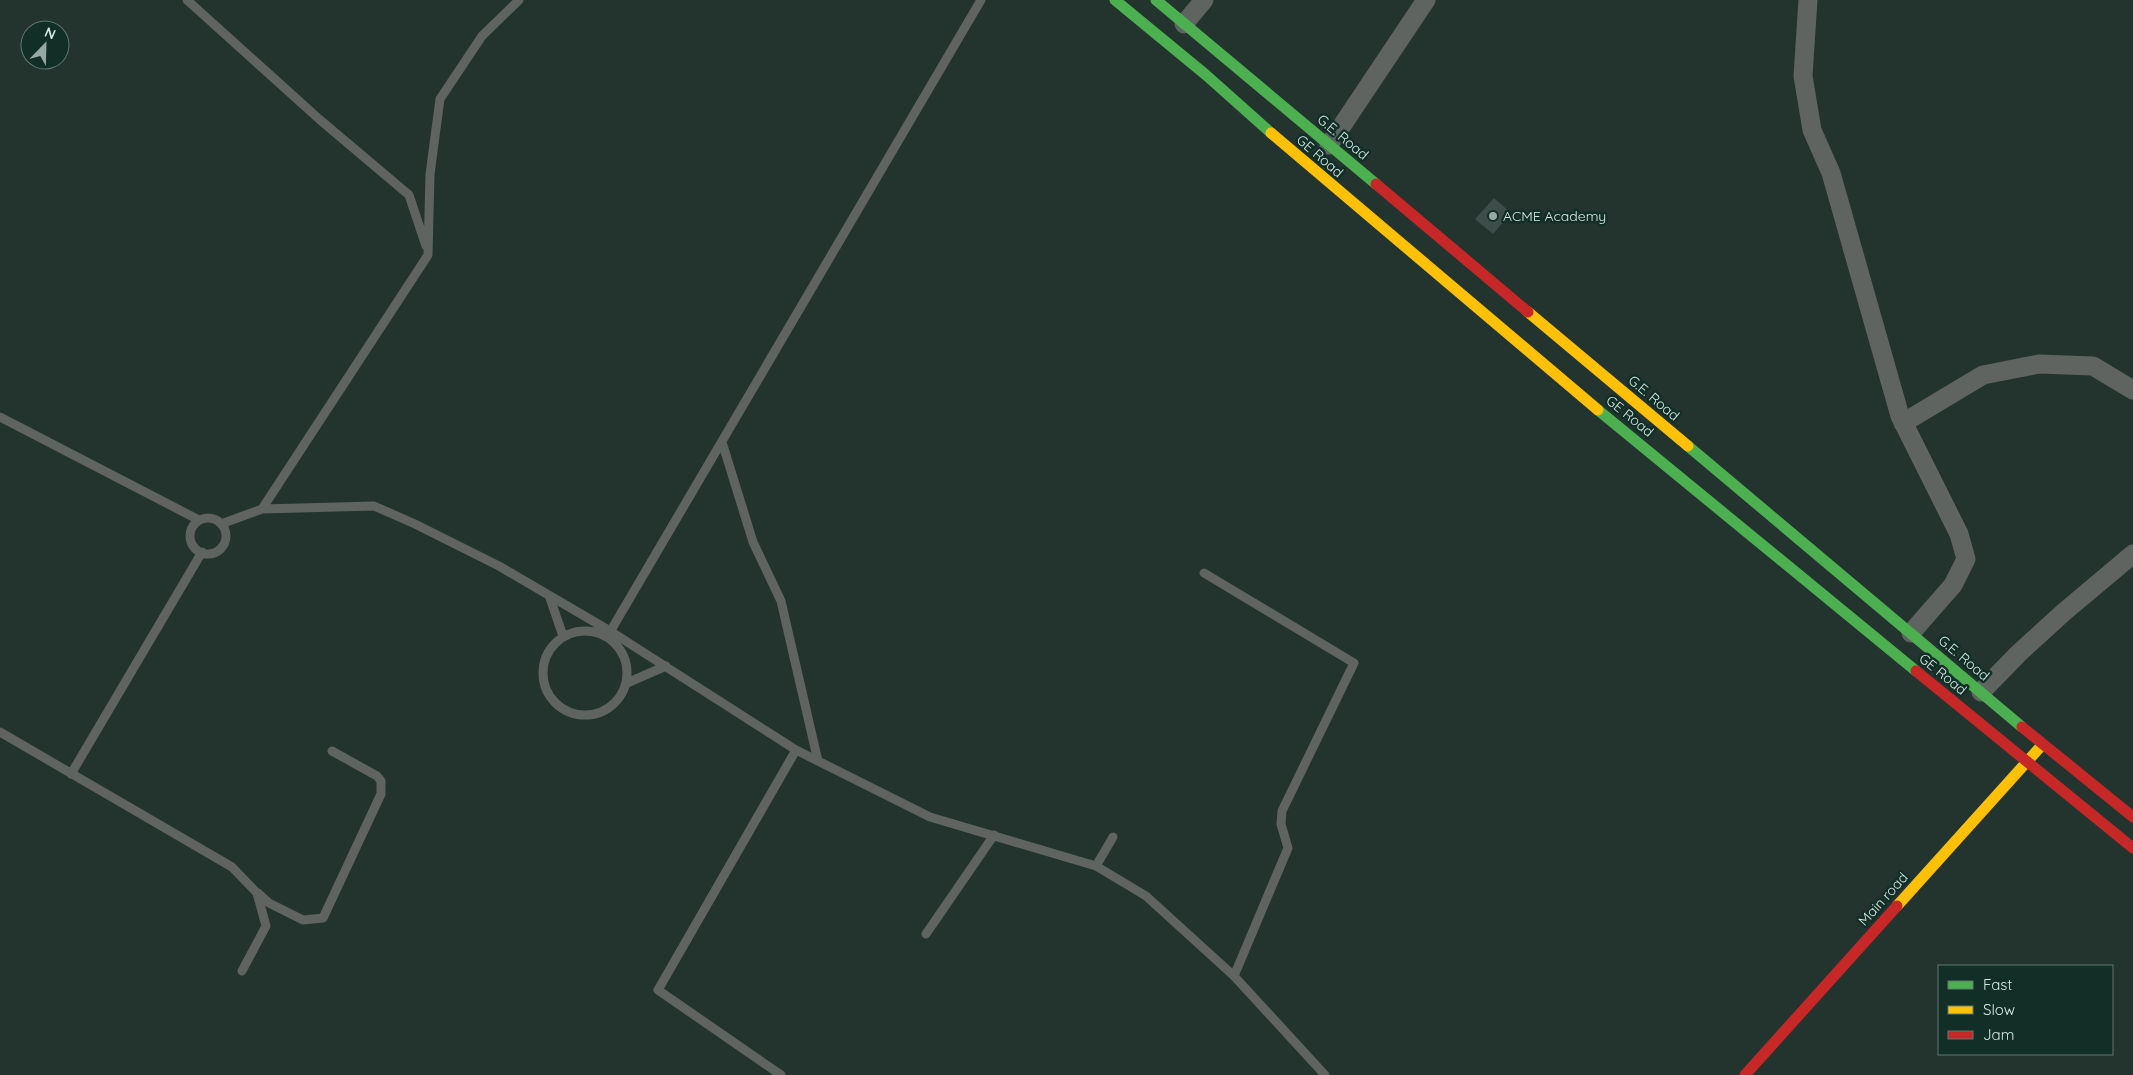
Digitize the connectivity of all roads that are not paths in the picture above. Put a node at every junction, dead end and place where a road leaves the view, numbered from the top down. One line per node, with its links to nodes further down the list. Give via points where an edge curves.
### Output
1 (187, 0): 11 (lane, via 409,195)
2 (519, 0): 11 (lane, via 482,36 440,100 430,174)
3 (981, 0): 15 (lane)
4 (1115, 0): 34 (main road, GE Road, via 1610,420)
5 (1156, 0): 9 (main road, G.E. Road)
6 (1204, 0): 9 (street)
7 (1426, 0): 10 (street)
8 (1808, 0): 14 (street, via 1803,76 1812,130 1831,173)
9 (1184, 24): 10 (main road, G.E. Road)
10 (1328, 144): 24 (main road, G.E. Road)
11 (428, 254): 16 (lane)
12 (2133, 390): 14 (street, via 2093,366 2039,364 1983,375)
13 (0, 417): 17 (lane)
14 (1903, 423): 24 (street, via 1959,534 1966,559 1953,585)
15 (722, 442): 23 (lane); 33 (lane, via 753,542 780,601)
16 (262, 509): 18 (lane); 22 (lane, via 374,506 482,558)
17 (199, 520): 18 (lane, via 211,518); 19 (lane, via 192,528 190,540)
18 (221, 524): 19 (lane, via 226,534 223,546 214,553)
19 (202, 552): 35 (lane)
20 (2133, 554): 28 (street, via 2019,653)
21 (1204, 573): 44 (lane, via 1354,663 1282,811 1282,829 1288,848)
22 (549, 595): 23 (lane); 25 (lane)
23 (608, 634): 25 (lane, via 589,631); 26 (lane); 27 (lane, via 623,654 628,668)
24 (1911, 634): 28 (main road, G.E. Road)
25 (563, 636): 27 (lane, via 550,650 542,669 543,682 556,705 569,713 583,716 598,714 611,707)
26 (666, 666): 27 (lane); 31 (lane)
27 (627, 683)
28 (1981, 692): 30 (main road, G.E. Road)
29 (0, 732): 35 (lane)
30 (2043, 744): 34 (main road, Main road); 36 (main road, G.E. Road)
31 (796, 750): 33 (lane); 45 (lane, via 658,990)
32 (332, 751): 41 (lane, via 377,776 382,786 323,918 303,920 269,903)
33 (818, 761): 37 (lane, via 930,817)
34 (2026, 762): 39 (main road, GE Road); 47 (main road, Main road)
35 (71, 774): 41 (lane, via 232,867)
36 (2133, 817)
37 (994, 835): 40 (lane); 42 (lane)
38 (1113, 837): 40 (lane)
39 (2133, 848)
40 (1096, 866): 44 (lane, via 1146,896)
41 (257, 893): 43 (lane, via 266,926)
42 (926, 934)
43 (242, 971)
44 (1234, 976): 46 (lane)
45 (781, 1075)
46 (1325, 1075)
47 (1745, 1075)

